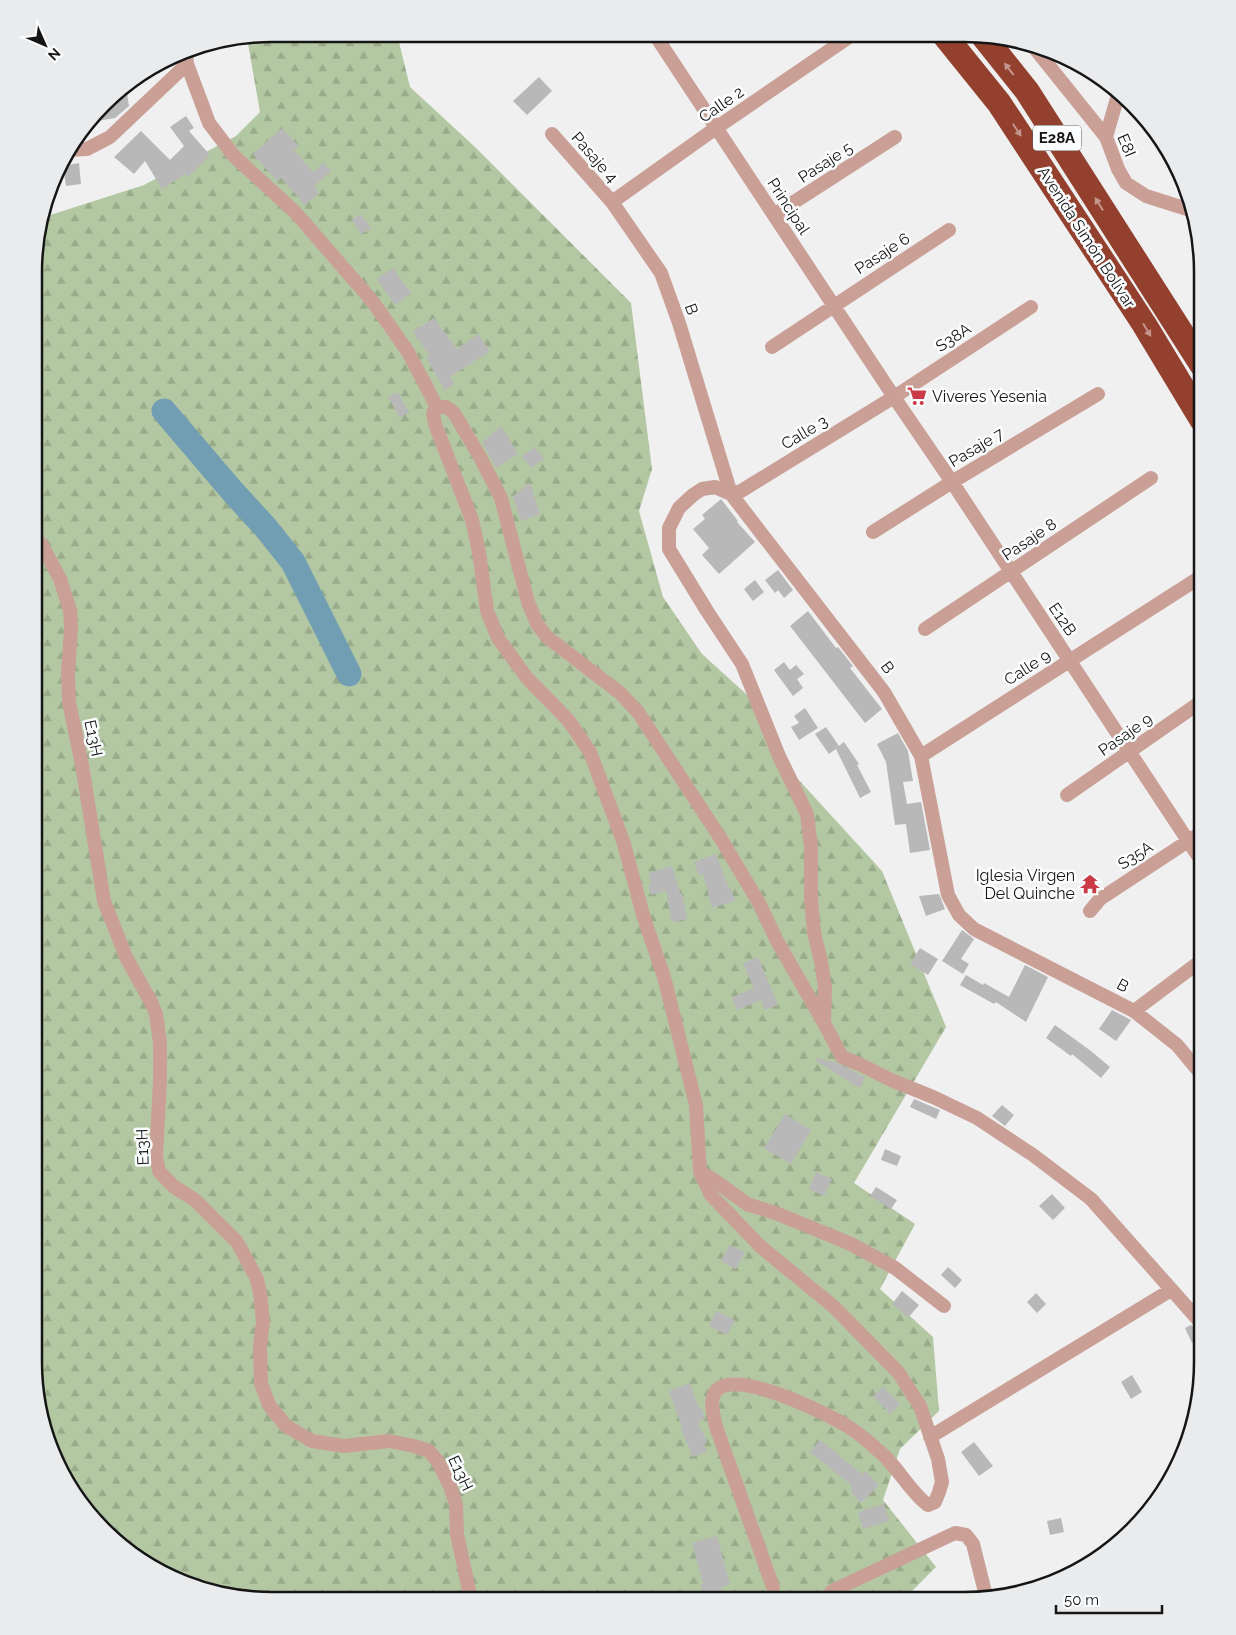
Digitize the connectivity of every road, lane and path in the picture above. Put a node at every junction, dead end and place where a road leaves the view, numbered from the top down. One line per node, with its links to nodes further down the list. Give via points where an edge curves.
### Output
1 (661, 42): 9 (street, Principal)
2 (842, 42): 9 (street, Calle 2)
3 (950, 42): 16 (highway, Avenida Simón Bolívar / E28A, one-way to 16, via 999,103)
4 (989, 44): 19 (highway, Avenida Simón Bolívar / E28A, one-way to 4, via 1027,91)
5 (1042, 57): 12 (street, E8I)
6 (187, 59): 26 (street, via 209,123 234,156 296,213 373,302 408,352)
7 (185, 60): 13 (street, via 110,137)
8 (1116, 101): 12 (street)
9 (716, 128): 14 (street, Calle 2); 17 (street, Principal)
10 (552, 134): 14 (street, Pasaje 4)
11 (895, 137): 17 (street, Pasaje 5)
12 (1106, 137): 15 (street, E8I, via 1126,183 1146,196)
13 (78, 149)
14 (612, 202): 30 (street, B, via 661,273)
15 (1184, 208)
16 (1073, 215): 19 (highway, via 1106,255 1119,255); 27 (highway, Avenida Simón Bolívar / E28A, one-way to 27)
17 (774, 216): 20 (street, Principal)
18 (949, 230): 20 (street, Pasaje 6)
19 (1125, 245): 23 (highway, Avenida Simón Bolívar / E28A)
20 (834, 306): 22 (street, Pasaje 6); 25 (street, Principal)
21 (1031, 307): 25 (street, S38A)
22 (772, 347)
23 (1194, 353)
24 (1098, 394): 29 (street, Pasaje 7)
25 (894, 397): 29 (street, E12B); 30 (street, Calle 3, via 741,491)
26 (437, 407): 47 (street, via 446,407 454,413 501,498 528,602 537,624 547,637 620,693 638,712 721,839); 49 (street, via 435,424 472,520 487,611 498,638 527,678 569,721 590,752 624,844 664,976 696,1105)
27 (1194, 407)
28 (1151, 478): 33 (street, Pasaje 8)
29 (952, 482): 31 (street, Pasaje 7); 33 (street, E12B)
30 (731, 494): 39 (street, B, via 884,692); 47 (street, via 715,487 702,489 693,495 679,508 669,528 669,549 742,664 779,756 807,814 811,847 810,898 821,961)
31 (873, 532)
32 (42, 545): 55 (street, E13H, via 60,579 70,610 69,702 104,901 126,957 156,1014 160,1043 156,1156 159,1171 238,1242 257,1279 263,1321 261,1383 269,1405 286,1426 312,1441 344,1446 389,1441 414,1446 428,1451 438,1462 456,1504 457,1534)
33 (1010, 572): 35 (street, Pasaje 8); 36 (street, E12B)
34 (1194, 581): 36 (street, Calle 9)
35 (925, 630)
36 (1070, 660): 38 (street, E12B); 39 (street, Calle 9)
37 (1194, 707): 38 (street, Pasaje 9)
38 (1130, 752): 40 (street, Pasaje 9); 42 (street, E12B)
39 (921, 756): 46 (street, B, via 948,895 959,915 974,929)
40 (1067, 795)
41 (1194, 838): 42 (street, S35A)
42 (1189, 841): 43 (street, E12B); 44 (street, S35A, via 1100,899)
43 (1194, 849)
44 (1090, 911)
45 (1194, 966): 46 (street)
46 (1134, 1011): 48 (street, B, via 1177,1046)
47 (824, 1023): 50 (street, via 842,1057 976,1118 1033,1155 1091,1199)
48 (1194, 1066)
49 (700, 1172): 51 (street, via 747,1204 851,1244 886,1263); 53 (street, via 710,1195 761,1247 834,1307 898,1372 920,1406)
50 (1171, 1290): 52 (street); 53 (street)
51 (944, 1306)
52 (1194, 1315)
53 (930, 1437): 54 (street, via 942,1482 935,1502 928,1505 882,1453 845,1425 797,1401 749,1385 728,1384 716,1390 712,1400 716,1427)
54 (773, 1587)
55 (469, 1592)
56 (831, 1592): 57 (street, via 955,1533 966,1534 973,1544)
57 (985, 1592)

